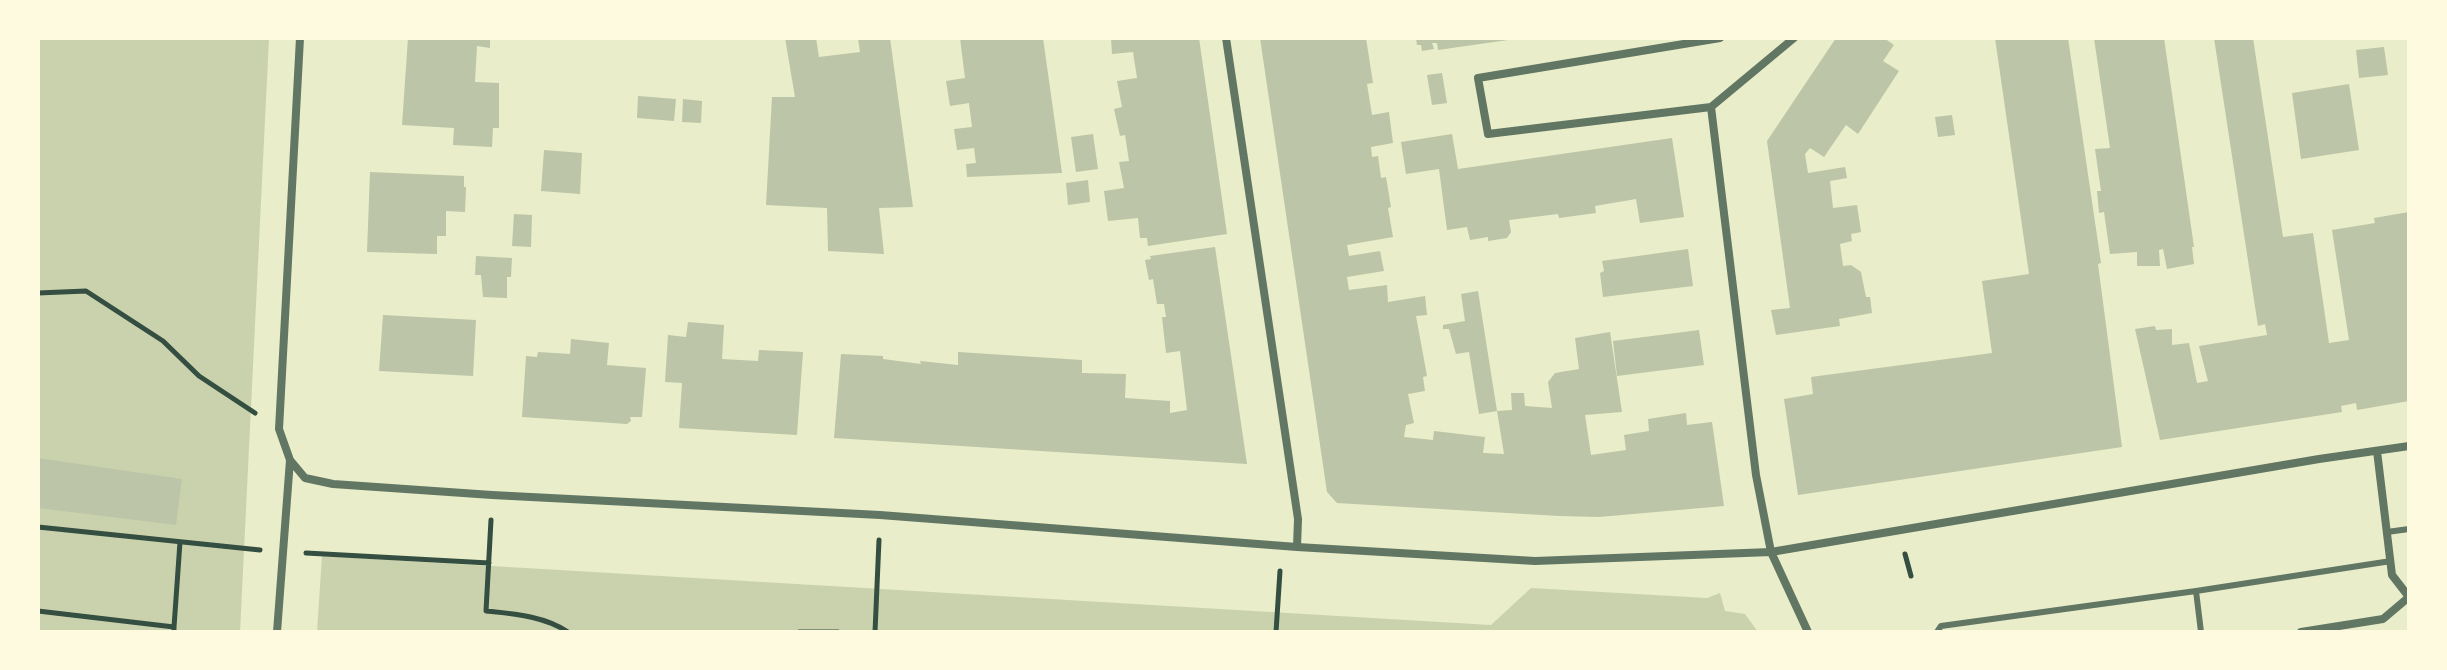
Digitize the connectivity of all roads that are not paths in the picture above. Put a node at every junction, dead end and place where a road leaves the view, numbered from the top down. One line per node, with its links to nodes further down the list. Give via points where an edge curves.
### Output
1 (300, 38): 8 (street, via 279,429)
2 (1226, 38): 11 (street, via 1298,519)
3 (1720, 38): 5 (street, via 1478,78 1488,134)
4 (1794, 38): 5 (street)
5 (1711, 107): 12 (street, via 1756,475)
6 (2409, 446): 7 (street)
7 (2377, 451): 10 (street); 12 (street)
8 (290, 460): 11 (street, via 305,478 333,484 880,515); 16 (street)
9 (2409, 529): 10 (lane)
10 (2387, 532): 13 (street)
11 (1297, 547): 12 (street, via 1535,561)
12 (1771, 552): 17 (street)
13 (2391, 561): 14 (lane); 15 (street, via 2392,575)
14 (2196, 591): 18 (lane, via 1941,626); 19 (lane)
15 (2409, 597): 20 (street, via 2383,619)
16 (277, 632)
17 (1808, 632)
18 (1937, 632)
19 (2201, 632)
20 (2301, 632)

